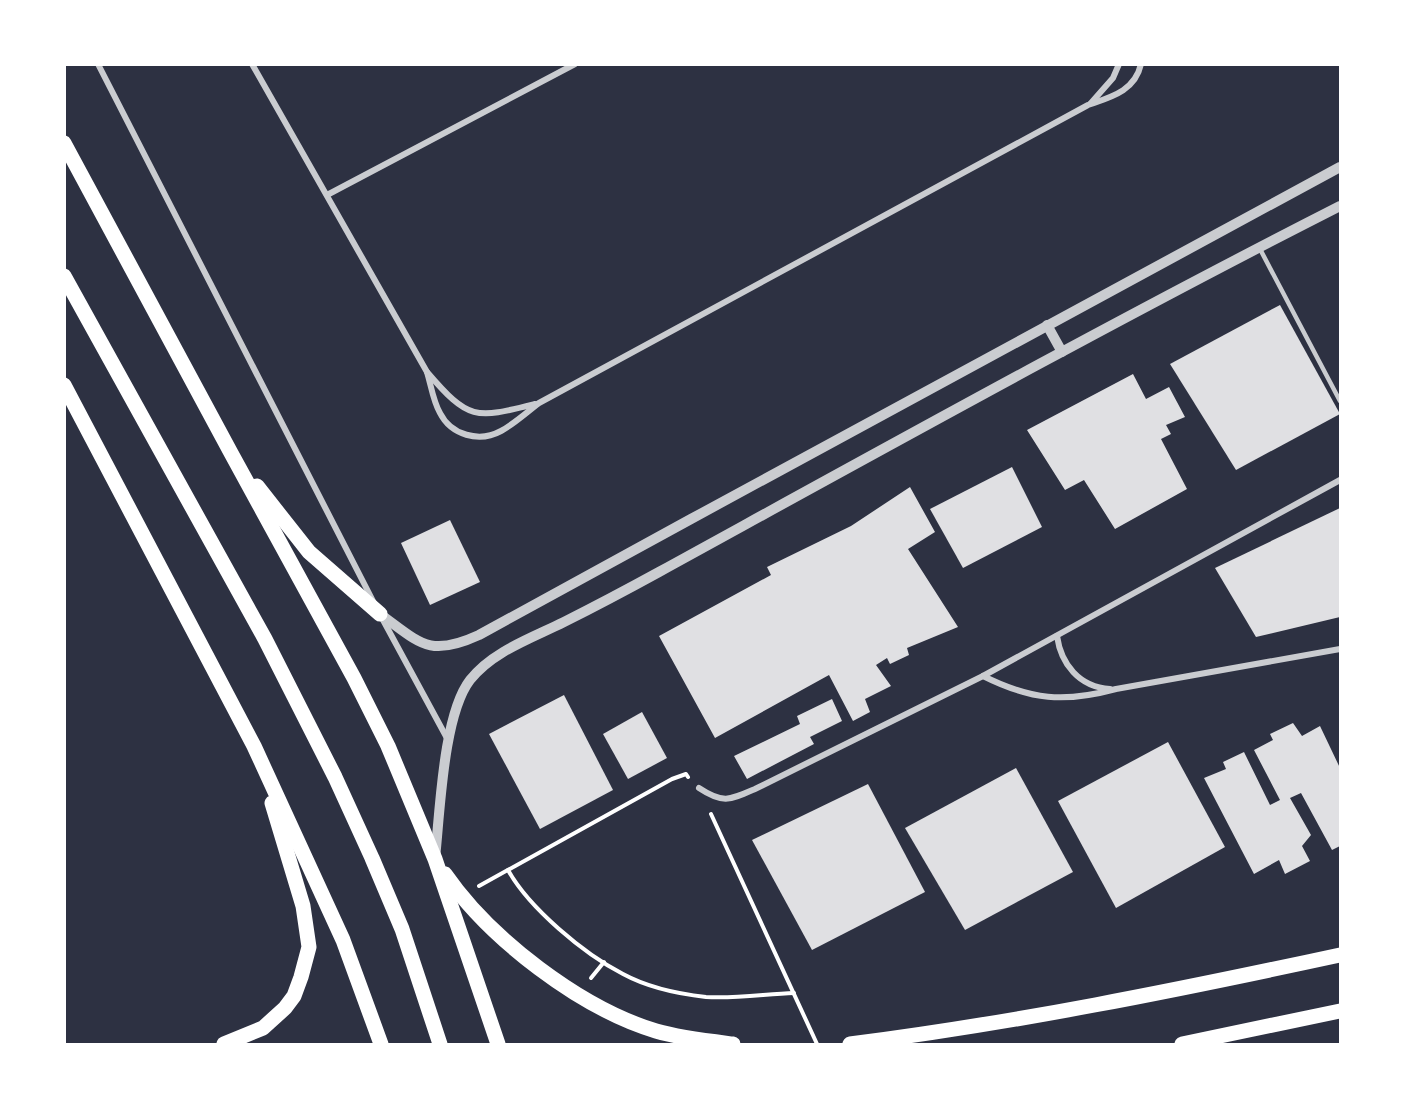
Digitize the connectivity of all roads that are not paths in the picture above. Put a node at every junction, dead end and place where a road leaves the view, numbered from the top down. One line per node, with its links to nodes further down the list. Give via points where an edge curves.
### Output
1 (98, 64): 21 (street)
2 (252, 64): 9 (street)
3 (575, 64): 9 (street)
4 (1119, 64): 6 (street, via 1106,87)
5 (1141, 64): 6 (street, via 1127,89)
6 (1088, 105): 18 (street)
7 (64, 142): 19 (main road)
8 (1341, 168): 13 (street)
9 (327, 195): 15 (street)
10 (1341, 206): 11 (street)
11 (1259, 247): 14 (street); 17 (lane)
12 (64, 276): 34 (main road, via 265,639 335,777 402,929)
13 (1047, 326): 14 (street); 21 (street, via 460,644 441,648 427,645)
14 (1062, 352): 26 (street, via 612,598 507,650 490,661 463,691)
15 (428, 372): 18 (street, via 447,395 470,411 497,414); 18 (street, via 438,411 445,422 465,435 477,437 501,431)
16 (64, 385): 27 (main road)
17 (1341, 400)
18 (539, 404)
19 (231, 453): 21 (main road, via 309,552); 29 (main road, via 354,678 388,746)
20 (1341, 480): 22 (street)
21 (380, 614): 26 (street)
22 (1058, 636): 24 (street); 25 (street, via 1059,648 1071,671 1092,685)
23 (1341, 649): 25 (street)
24 (983, 675): 25 (street, via 1007,688 1052,698 1089,696); 28 (street, via 734,798 714,798)
25 (1116, 689)
26 (449, 741): 29 (street)
27 (254, 746): 32 (main road, via 303,906 309,947 302,977 285,1008 263,1028); 33 (main road, via 343,940)
28 (699, 788)
29 (435, 859): 35 (main road); 36 (main road, via 482,917 584,999 658,1032)
30 (1341, 955): 37 (main road, via 1035,1017)
31 (1341, 1011): 38 (main road)
32 (224, 1044)
33 (381, 1044)
34 (440, 1044)
35 (498, 1044)
36 (733, 1044)
37 (850, 1044)
38 (1182, 1044)

